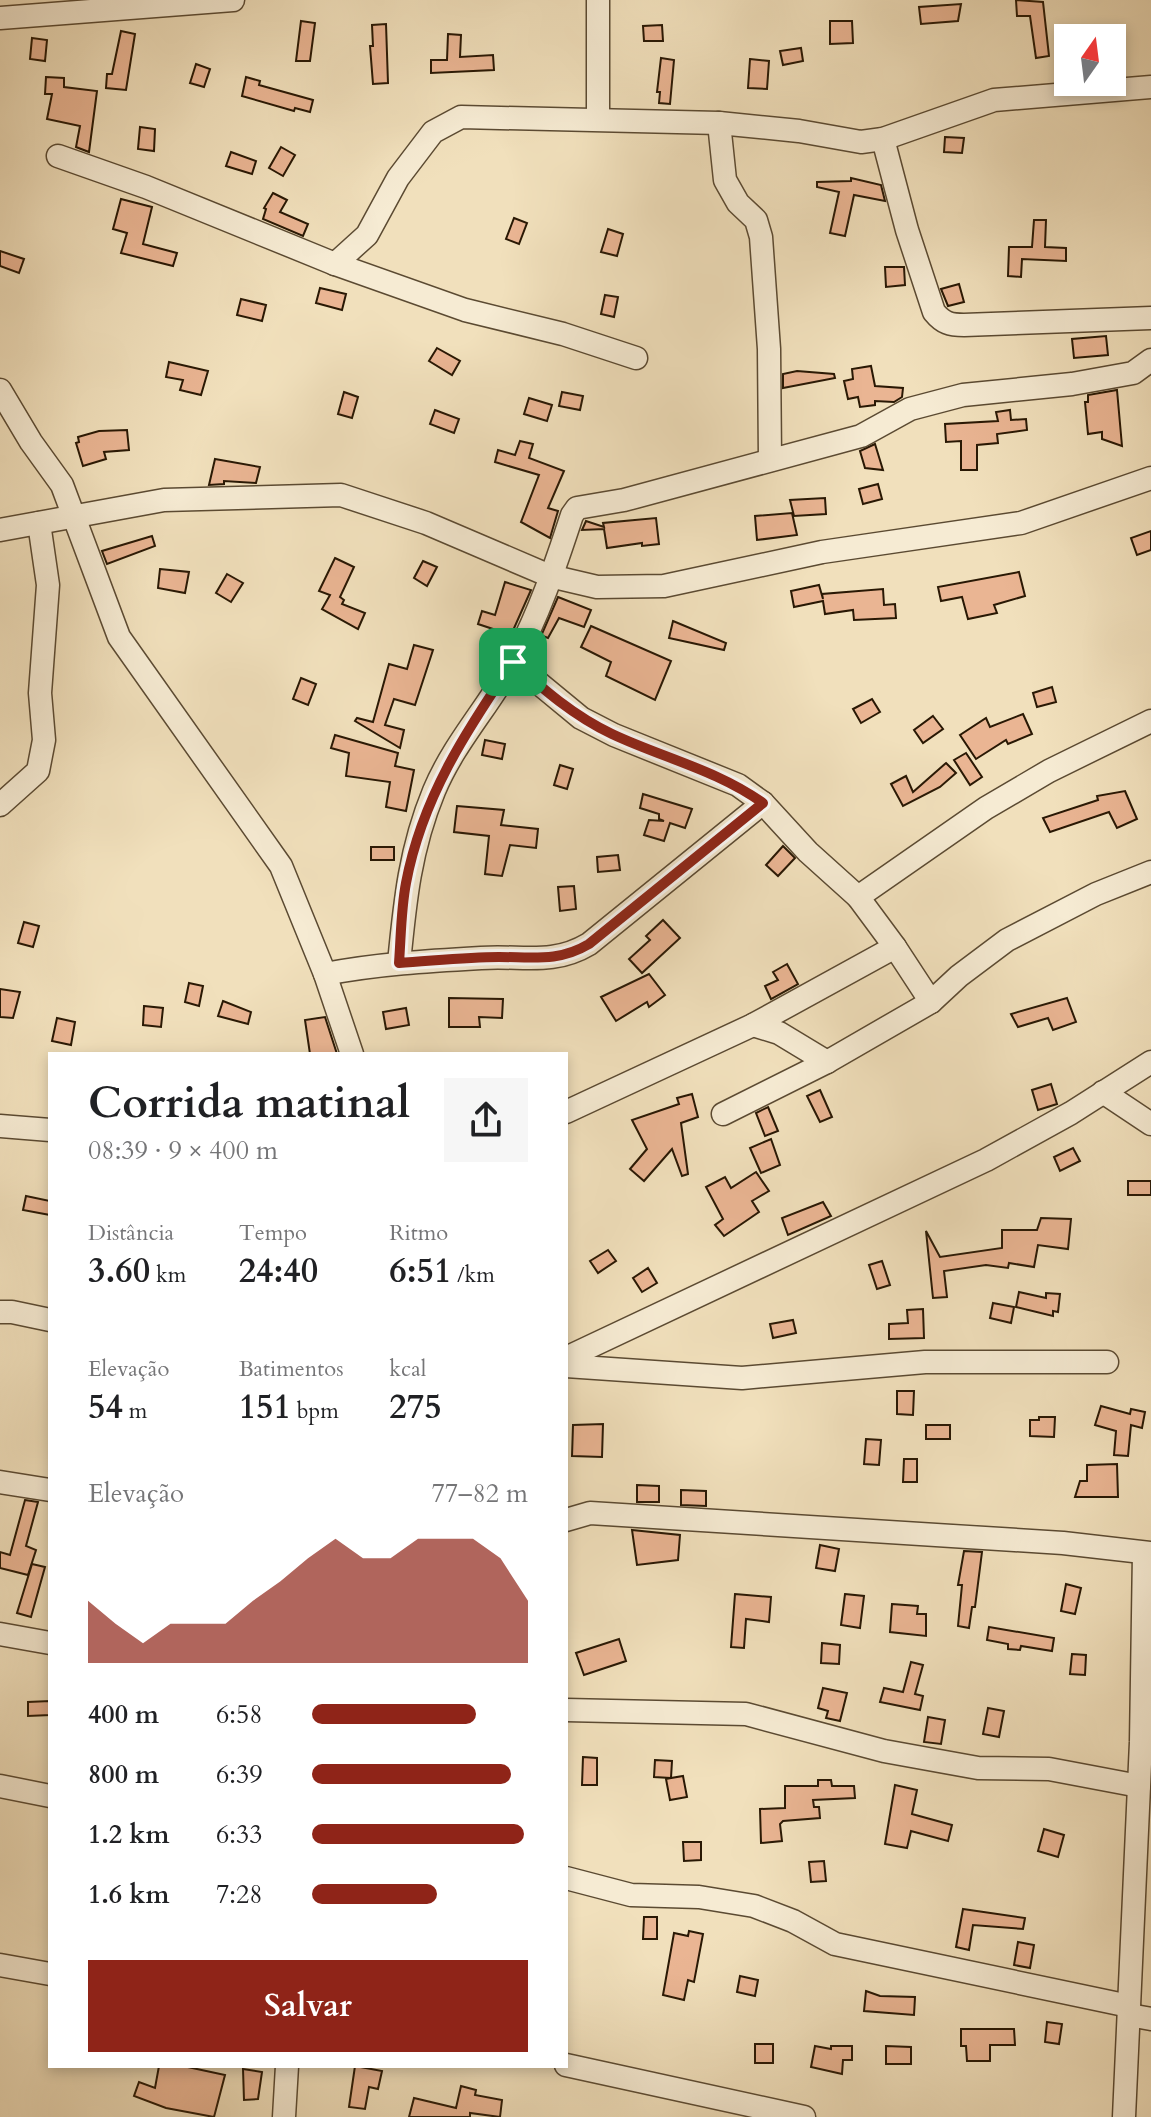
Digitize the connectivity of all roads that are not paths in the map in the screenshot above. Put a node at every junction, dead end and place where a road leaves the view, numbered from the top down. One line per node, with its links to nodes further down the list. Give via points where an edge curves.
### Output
1 (233, 0): 3 (street)
2 (598, 0): 5 (street)
3 (0, 18)
4 (1151, 87): 7 (street, via 994,100)
5 (598, 119): 6 (street); 9 (street, via 461,117 433,132 398,178 367,235)
6 (719, 123): 7 (street, via 861,142); 14 (street, via 725,180 756,220 761,237)
7 (883, 139): 10 (street, via 907,230 941,320 964,325)
8 (58, 156): 9 (street)
9 (335, 264): 11 (street, via 465,310)
10 (1151, 318)
11 (636, 358)
12 (1151, 360): 14 (street, via 1133,373 936,402 910,409 861,436)
13 (0, 390): 16 (street, via 62,485)
14 (770, 460): 19 (street, via 577,508)
15 (1151, 478): 19 (street, via 1021,523 822,552 664,586 597,587)
16 (72, 516): 17 (street); 19 (street, via 164,500 341,495 426,523); 28 (street, via 119,637 281,866)
17 (39, 523): 18 (street); 23 (street, via 48,585 40,693 44,740 38,771)
18 (0, 530)
19 (550, 576): 20 (street)
20 (513, 662): 22 (street, via 581,718 738,785); 27 (street, via 461,738 434,790 406,886)
21 (1151, 721): 25 (street, via 999,800)
22 (763, 803): 25 (street); 27 (street, via 571,955)
23 (0, 805)
24 (1151, 872): 29 (street, via 1007,940)
25 (858, 897): 26 (street)
26 (895, 947): 29 (street); 30 (street)
27 (399, 963): 28 (street)
28 (325, 974): 31 (street)
29 (931, 1002): 32 (street)
30 (753, 1025): 32 (street, via 779,1033); 35 (street)
31 (351, 1052)
32 (827, 1062): 36 (street)
33 (1151, 1062): 34 (street)
34 (1103, 1092): 37 (street); 42 (street, via 986,1160)
35 (568, 1111)
36 (723, 1114)
37 (1151, 1124)
38 (0, 1126): 39 (street)
39 (48, 1130)
40 (0, 1312): 41 (street)
41 (48, 1320)
42 (568, 1357)
43 (1107, 1362): 44 (street, via 925,1362 742,1378)
44 (568, 1366)
45 (0, 1482): 46 (street)
46 (48, 1490)
47 (568, 1519): 48 (street, via 590,1513)
48 (1147, 1553): 52 (street)
49 (0, 1634): 50 (street)
50 (48, 1643)
51 (568, 1710): 54 (street, via 746,1714 884,1751 978,1768 1049,1769)
52 (1146, 1743): 54 (street)
53 (0, 1786): 55 (street)
54 (1139, 1786): 57 (street)
55 (48, 1796)
56 (568, 1879): 60 (street, via 631,1895 699,1897 754,1906 835,1944)
57 (1143, 1886): 60 (street)
58 (0, 1965): 59 (street)
59 (48, 1974)
60 (1136, 2013): 65 (street)
61 (568, 2065): 64 (street)
62 (287, 2068): 63 (street)
63 (284, 2117)
64 (804, 2117)
65 (1124, 2117)

